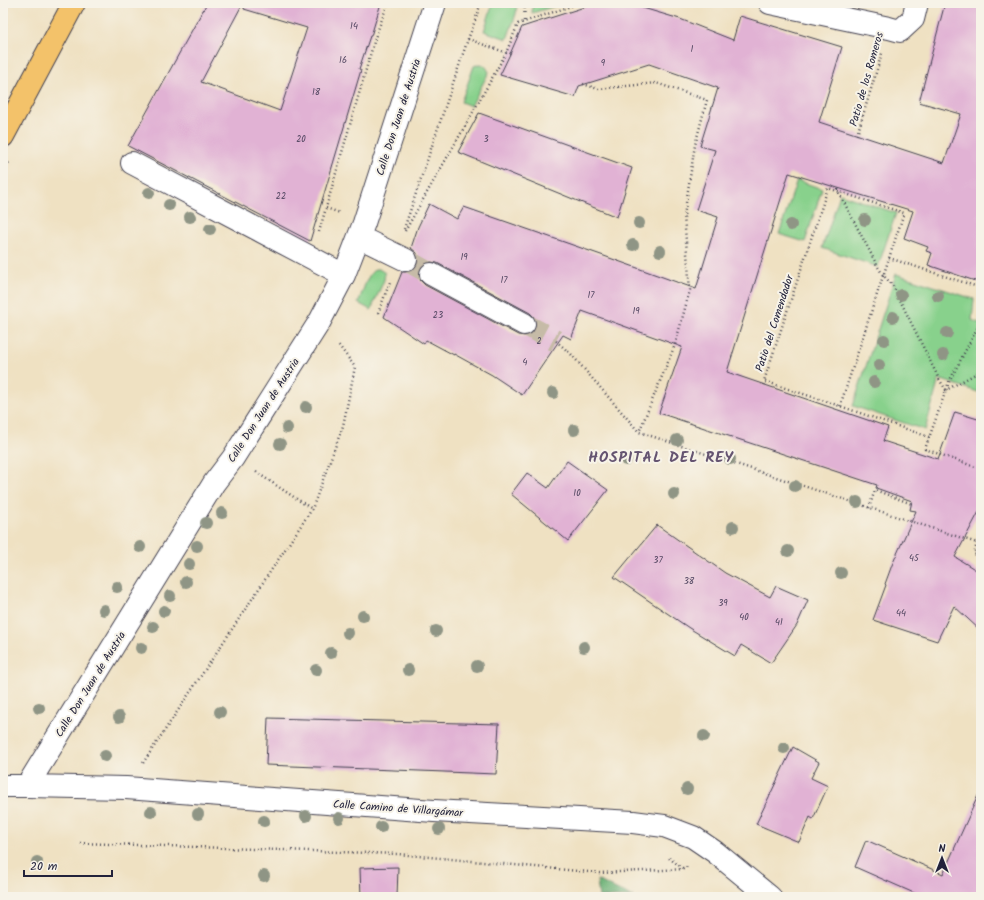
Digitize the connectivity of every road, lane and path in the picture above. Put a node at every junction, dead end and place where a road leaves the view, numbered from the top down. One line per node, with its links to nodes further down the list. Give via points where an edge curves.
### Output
1 (74, 3): 16 (main road)
2 (388, 3): 22 (path, via 376,35)
3 (435, 3): 19 (street, Calle Don Juan de Austria)
4 (482, 3): 11 (path)
5 (525, 3): 9 (path)
6 (580, 3): 9 (path)
7 (770, 3): 10 (street)
8 (917, 3): 10 (street, via 913,19)
9 (524, 21): 12 (path, via 518,24)
10 (895, 29): 15 (path, Patio de los Romeros)
11 (468, 39): 12 (path); 20 (path)
12 (506, 52): 13 (path); 20 (path)
13 (510, 54)
14 (583, 84): 35 (path, via 598,89 656,83 707,100 695,145 684,216 690,290 675,345)
15 (857, 135)
16 (3, 136)
17 (132, 163): 22 (street)
18 (838, 190): 21 (path, via 904,213); 25 (path); 34 (path, Patio del Comendador, via 828,188 764,381)
19 (359, 237): 20 (street); 24 (street, Calle Don Juan de Austria)
20 (401, 251): 27 (path)
21 (889, 258): 25 (path); 26 (path)
22 (312, 259): 24 (street)
23 (431, 274): 30 (street)
24 (344, 275): 29 (street, Calle Don Juan de Austria)
25 (883, 275): 33 (path, via 893,286); 34 (path)
26 (981, 288)
27 (378, 313)
28 (981, 320): 33 (path)
29 (320, 322): 37 (street, Calle Don Juan de Austria); 41 (path, via 356,366 343,426)
30 (524, 324)
31 (556, 341): 35 (path, via 571,354)
32 (981, 372): 33 (path)
33 (946, 390): 36 (path)
34 (840, 406): 36 (path)
35 (639, 432): 40 (path)
36 (929, 437): 38 (path, via 925,449)
37 (233, 458): 41 (path); 46 (street, Calle Don Juan de Austria, via 214,483)
38 (981, 469)
39 (912, 504): 40 (path, via 875,490)
40 (869, 508): 43 (path)
41 (312, 509): 47 (path)
42 (981, 534): 43 (path)
43 (977, 543): 44 (path, via 974,554)
44 (981, 556)
45 (3, 786): 46 (street, Calle Camino de Villargámar)
46 (27, 786): 47 (street, Calle Camino de Villargámar)
47 (126, 788): 50 (street, Calle Camino de Villargámar, via 664,826 693,837)
48 (80, 843): 49 (path, via 398,854 599,873)
49 (685, 869)
50 (770, 897)

